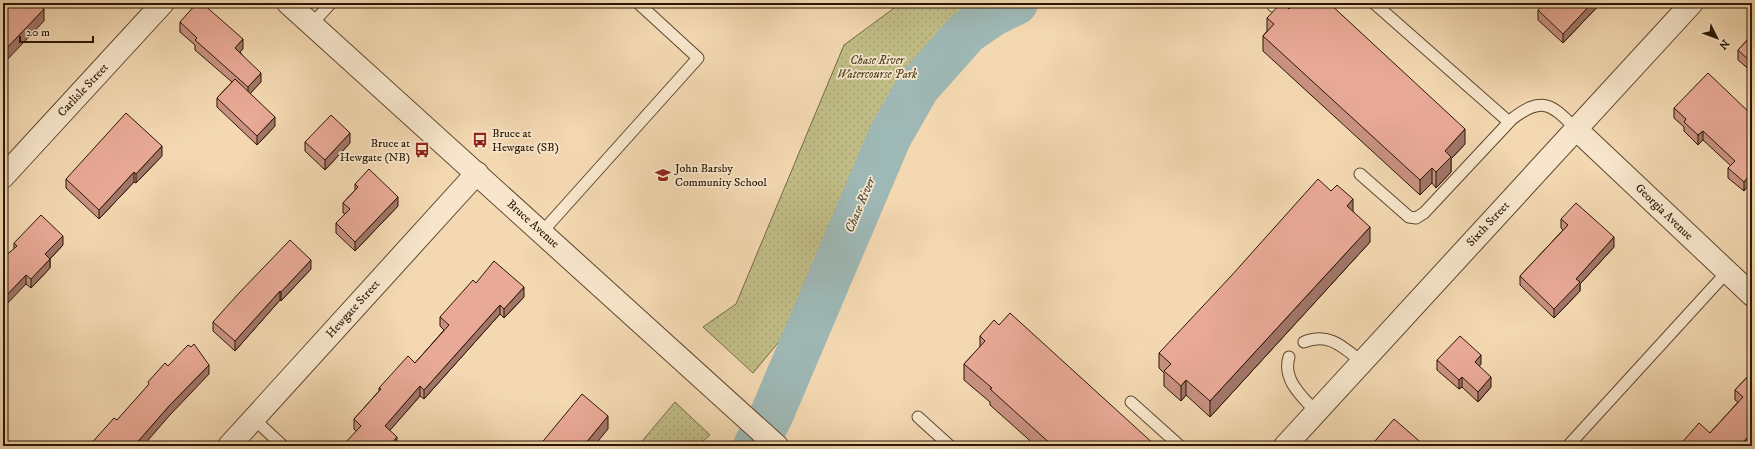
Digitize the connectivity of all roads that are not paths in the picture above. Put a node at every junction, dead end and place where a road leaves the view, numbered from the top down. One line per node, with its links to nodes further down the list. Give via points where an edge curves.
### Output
1 (163, 3): 12 (street, Carlisle Street)
2 (288, 3): 7 (street, Bruce Avenue)
3 (331, 3): 7 (lane)
4 (638, 3): 13 (lane, via 698,58)
5 (1374, 3): 8 (lane)
6 (1685, 5): 9 (street, Sixth Street)
7 (311, 25): 10 (street, Bruce Avenue)
8 (1509, 122): 9 (lane, via 1521,112 1544,105 1553,107); 11 (lane, via 1424,213 1416,218 1409,217)
9 (1576, 129): 14 (street, Georgia Avenue); 18 (street, Sixth Street)
10 (477, 173): 13 (street, Bruce Avenue); 22 (street, Hewgate Street)
11 (1360, 174)
12 (3, 176)
13 (542, 232): 25 (street, Bruce Avenue)
14 (1727, 272): 15 (street, Georgia Avenue); 29 (lane)
15 (1752, 295)
16 (1304, 342): 18 (lane, via 1317,338 1327,339 1338,343)
17 (1289, 357): 20 (lane, via 1287,364 1291,381)
18 (1362, 362): 20 (street, Sixth Street)
19 (1131, 402): 27 (lane)
20 (1316, 412): 28 (street, Sixth Street)
21 (918, 417): 26 (lane)
22 (254, 419): 23 (street, Hewgate Street); 24 (lane)
23 (230, 446)
24 (283, 446)
25 (777, 446)
26 (950, 446)
27 (1180, 446)
28 (1285, 446)
29 (1568, 446)

